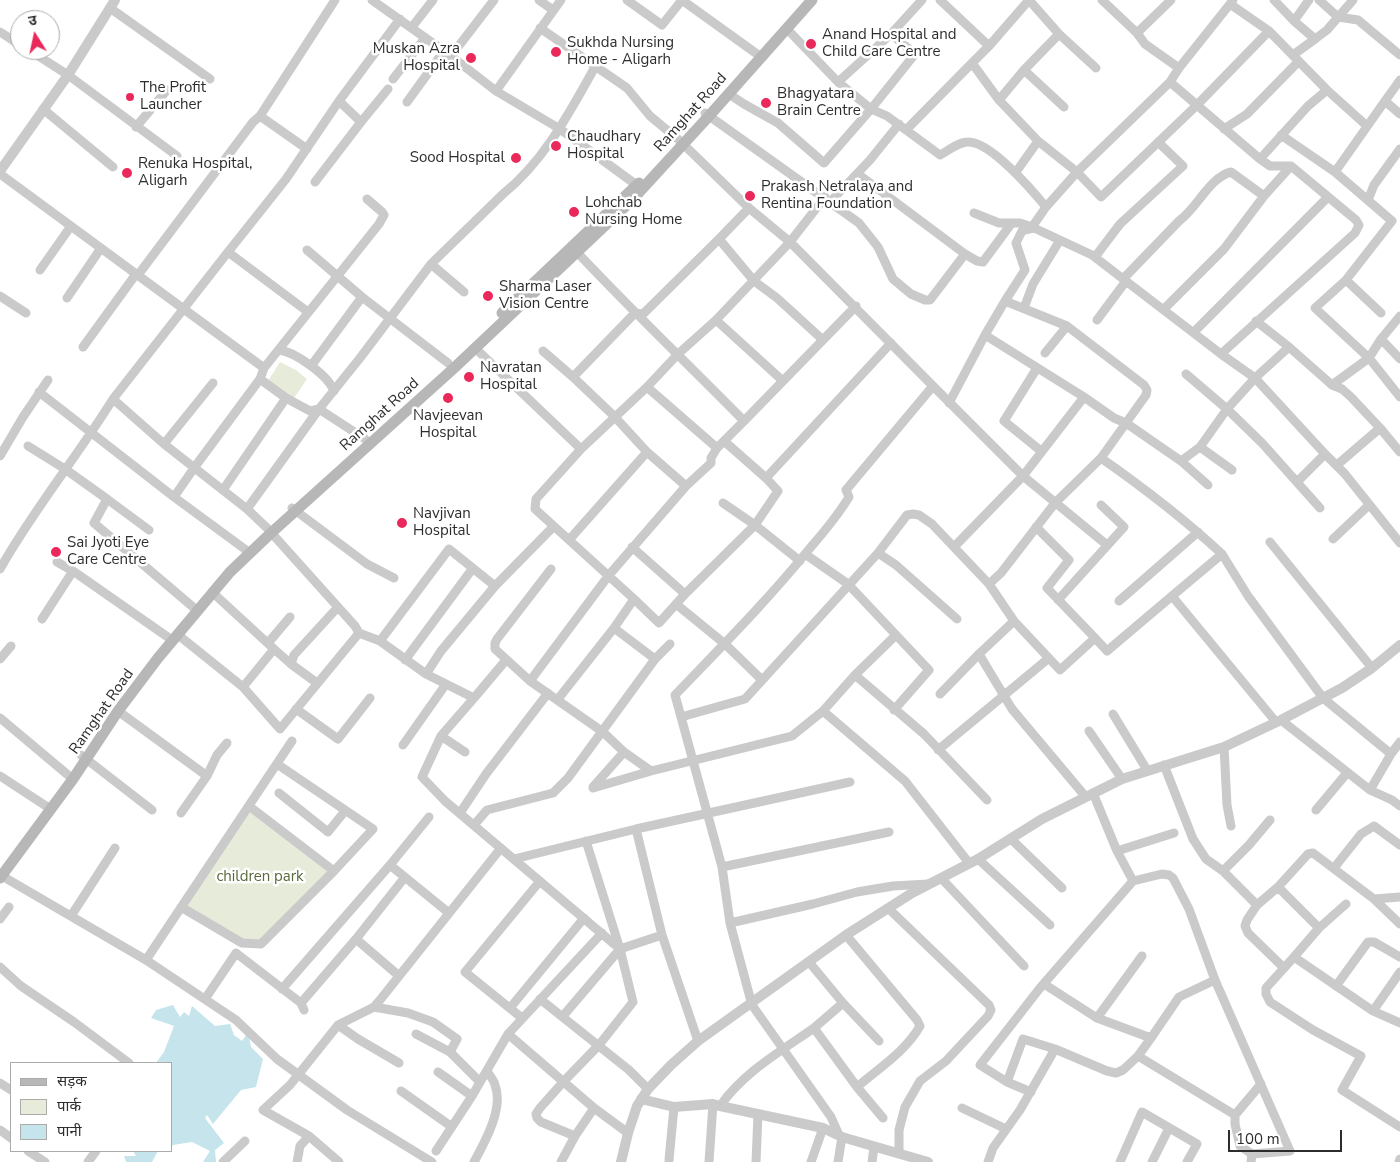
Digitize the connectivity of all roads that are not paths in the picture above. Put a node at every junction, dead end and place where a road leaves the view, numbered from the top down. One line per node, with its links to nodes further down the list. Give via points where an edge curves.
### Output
1 (335, 0): 67 (street)
2 (372, 0): 24 (street)
3 (433, 0): 26 (street)
4 (494, 0): 36 (street)
5 (539, 0): 22 (street)
6 (561, 0): 22 (street)
7 (628, 0): 8 (street, via 662,25)
8 (682, 0): 37 (street)
9 (804, 0): 37 (main road, Ramghat Road)
10 (812, 0): 28 (main road, Ramghat Road)
11 (922, 0): 31 (street)
12 (940, 0): 35 (street)
13 (1029, 0): 32 (street); 35 (street)
14 (1102, 0): 30 (street)
15 (1171, 0): 30 (street)
16 (1274, 0): 25 (street)
17 (1309, 0): 25 (street)
18 (1320, 0): 23 (street)
19 (1231, 2): 29 (street); 44 (street)
20 (1347, 2): 23 (street)
21 (113, 4): 46 (street); 47 (street)
22 (553, 10): 27 (street)
23 (1338, 17): 34 (street); 38 (street, via 1358,20)
24 (400, 19): 26 (street); 59 (street)
25 (1294, 21): 34 (street)
26 (412, 27): 33 (street)
27 (540, 28): 42 (street); 55 (street)
28 (787, 29): 50 (street); 56 (main road, Ramghat Road)
29 (1269, 31): 39 (street); 61 (street)
30 (1137, 33): 44 (street, via 1145,44)
31 (891, 34): 50 (street); 64 (street, via 915,54)
32 (1059, 34): 43 (street); 45 (street)
33 (425, 38): 36 (street); 48 (street)
34 (1315, 39): 39 (street)
35 (989, 46): 41 (street)
36 (447, 53): 55 (street); 60 (street)
37 (757, 54): 66 (main road, Ramghat Road)
38 (1400, 55)
39 (1296, 58): 54 (street); 73 (street, via 1247,114)
40 (45, 60): 46 (street)
41 (972, 63): 57 (street); 74 (street)
42 (595, 67): 72 (street); 77 (street, via 627,88 650,116)
43 (1096, 68)
44 (1179, 68): 51 (street)
45 (1024, 70): 57 (street); 62 (street)
46 (68, 74): 63 (street); 71 (street)
47 (210, 79)
48 (393, 79)
49 (1400, 80): 58 (street)
50 (838, 82): 64 (street)
51 (1170, 82): 61 (street); 89 (street)
52 (388, 89): 68 (street)
53 (167, 90): 71 (street)
54 (1327, 90): 70 (street); 75 (street)
55 (496, 91): 72 (street)
56 (729, 94): 64 (street, via 778,123 824,163); 66 (main road, Ramghat Road)
57 (999, 100): 76 (street)
58 (1385, 101): 65 (street); 70 (street)
59 (339, 102): 68 (street); 79 (street)
60 (407, 102)
61 (1196, 106): 73 (street); 78 (street)
62 (1064, 107)
63 (43, 109): 86 (street); 87 (street)
64 (871, 109): 69 (street)
65 (1400, 114)
66 (707, 115): 77 (main road, Ramghat Road); 97 (street)
67 (260, 116): 79 (street); 117 (street)
68 (361, 122): 92 (street)
69 (898, 124): 74 (street); 91 (street)
70 (1367, 126): 90 (street)
71 (136, 127): 82 (street)
72 (560, 129): 93 (street); 115 (street, via 516,184)
73 (1224, 129): 83 (street)
74 (906, 130): 88 (street, via 940,155 963,142 981,145)
75 (1282, 135): 81 (street); 90 (street)
76 (1038, 141): 88 (street); 89 (street)
77 (681, 142): 93 (main road, Ramghat Road); 100 (street)
78 (1158, 142): 89 (street, via 1101,197); 114 (street, via 1182,166 1120,224)
79 (307, 149): 112 (street)
80 (1400, 149): 98 (street, via 1374,185)
81 (1267, 151): 83 (street); 84 (street)
82 (177, 156)
83 (1260, 159): 84 (street)
84 (1270, 166): 85 (street)
85 (1291, 166): 94 (street); 95 (street)
86 (113, 167)
87 (0, 172): 104 (street)
88 (1016, 172): 99 (street)
89 (1078, 172): 99 (street)
90 (1335, 172): 98 (street)
91 (858, 174): 97 (street); 113 (street)
92 (315, 182)
93 (640, 187): 111 (main road, Ramghat Road)
94 (1264, 196): 119 (street, via 1231,172 1222,174 1188,215); 130 (street, via 1224,249)
95 (1328, 197): 139 (street, via 1356,220 1358,228); 141 (street)
96 (367, 199): 118 (street, via 384,215)
97 (828, 199): 108 (street); 113 (street, via 859,222 878,247 899,286 924,300 930,300)
98 (1368, 200): 102 (street)
99 (1046, 207): 105 (street)
100 (749, 208): 106 (street); 108 (street)
101 (974, 213): 103 (street)
102 (1396, 223): 120 (street)
103 (1011, 224): 105 (street, via 1020,223); 113 (street, via 983,262)
104 (71, 226): 109 (street); 116 (street)
105 (1034, 228): 107 (street); 126 (street, via 1022,231 1016,243 1025,270)
106 (719, 239): 121 (street); 134 (street, via 643,314)
107 (1060, 240): 114 (street); 129 (street, via 1033,284)
108 (790, 242): 121 (street); 127 (street)
109 (101, 248): 117 (street); 125 (street)
110 (306, 250): 118 (street)
111 (575, 250): 134 (street); 148 (main road, Ramghat Road); 156 (main road, Ramghat Road)
112 (228, 252): 128 (street); 131 (street)
113 (964, 254)
114 (1095, 257): 119 (street)
115 (431, 264): 122 (street); 136 (street)
116 (40, 270)
117 (137, 275): 128 (street); 146 (street)
118 (338, 278): 124 (street); 131 (street)
119 (1125, 280): 130 (street); 138 (street)
120 (1346, 280): 132 (street); 154 (street, via 1315,308)
121 (754, 281): 137 (street); 144 (street)
122 (464, 292)
123 (0, 296): 133 (street)
124 (362, 297): 136 (street); 157 (street)
125 (67, 298)
126 (1005, 301): 129 (street); 142 (street)
127 (856, 306): 144 (street); 145 (street)
128 (183, 308): 158 (street); 175 (street)
129 (1024, 308): 140 (street)
130 (1164, 309): 141 (street)
131 (308, 312): 149 (street)
132 (1381, 312)
133 (26, 313)
134 (635, 314): 152 (street); 161 (street)
135 (1400, 316): 143 (street)
136 (389, 318): 156 (street); 170 (street)
137 (716, 320): 152 (street); 165 (street)
138 (1097, 320)
139 (1256, 321): 147 (street); 153 (street)
140 (1067, 326): 151 (street); 181 (street, via 1144,385 1146,395)
141 (1194, 332): 153 (street)
142 (985, 335): 159 (street); 176 (street)
143 (1381, 339): 154 (street); 155 (street)
144 (823, 340): 165 (street)
145 (891, 343): 168 (street); 203 (street)
146 (83, 347)
147 (1290, 347): 162 (street); 167 (street)
148 (475, 348): 190 (street); 216 (main road, Ramghat Road)
149 (279, 350): 157 (street); 158 (street)
150 (543, 351): 161 (street)
151 (1045, 353)
152 (678, 354): 169 (street); 180 (street)
153 (1220, 354): 162 (street)
154 (1369, 358): 167 (street); 173 (street)
155 (1400, 359)
156 (448, 364): 184 (main road, Ramghat Road)
157 (311, 366): 170 (street, via 331,384)
158 (264, 368): 163 (street)
159 (1037, 368): 172 (street); 191 (street, via 1004,421)
160 (1186, 374): 177 (street)
161 (573, 376): 179 (street)
162 (1255, 378): 177 (street); 194 (street)
163 (260, 379): 174 (street); 199 (street)
164 (48, 380): 171 (street)
165 (783, 381): 180 (street)
166 (213, 383): 186 (street)
167 (1332, 385): 182 (street, via 1351,397)
168 (933, 386): 176 (street); 233 (street, via 846,490 849,497 842,510)
169 (647, 387): 179 (street); 189 (street)
170 (334, 391): 178 (street)
171 (39, 392): 183 (street); 195 (street)
172 (1084, 397): 181 (street); 191 (street)
173 (1400, 397)
174 (286, 398): 178 (street, via 310,410); 207 (street)
175 (113, 399): 183 (street); 186 (street)
176 (949, 403): 202 (street)
177 (1227, 408): 188 (street); 204 (street)
178 (319, 409): 184 (street); 215 (street)
179 (614, 416): 190 (street); 192 (street)
180 (744, 422): 185 (street)
181 (1126, 423): 196 (street); 197 (street)
182 (1380, 428): 193 (street); 198 (street)
183 (92, 432): 200 (street); 208 (street)
184 (364, 440): 216 (main road, Ramghat Road)
185 (724, 441): 189 (street); 203 (street)
186 (164, 444): 199 (street)
187 (28, 446): 200 (street)
188 (1200, 447): 197 (street); 201 (street)
189 (717, 448): 206 (street, via 711,462)
190 (581, 449): 218 (street, via 536,499 535,509)
191 (1041, 451): 202 (street)
192 (647, 452): 206 (street); 224 (street)
193 (1400, 452)
194 (1325, 454): 198 (street); 204 (street)
195 (0, 456)
196 (1101, 458): 211 (street); 222 (street)
197 (1181, 461): 205 (street)
198 (1336, 465): 213 (street)
199 (194, 468): 207 (street); 208 (street)
200 (65, 469): 209 (street); 237 (street)
201 (1232, 470)
202 (1023, 476): 211 (street); 229 (street)
203 (766, 478): 217 (street, via 778,492)
204 (1298, 482): 214 (street)
205 (1208, 485)
206 (686, 486): 228 (street)
207 (223, 490): 215 (street)
208 (174, 497): 230 (street)
209 (107, 499): 220 (street); 251 (street, via 94,523)
210 (723, 503): 217 (street)
211 (1055, 503): 219 (street); 227 (street)
212 (1101, 505): 227 (street, via 1124,527)
213 (1369, 505): 223 (street); 226 (street)
214 (1320, 508)
215 (247, 509): 221 (street)
216 (294, 510): 221 (main road, Ramghat Road); 240 (street, via 367,564)
217 (755, 525): 233 (street); 245 (street)
218 (553, 527): 224 (street); 243 (street)
219 (1036, 527): 242 (street); 248 (street, via 1070,560 1047,588)
220 (149, 530)
221 (269, 530): 230 (main road, Ramghat Road); 244 (main road, Ramghat Road); 252 (street)
222 (1198, 532): 232 (street); 249 (street)
223 (1333, 539)
224 (569, 540): 239 (street)
225 (1270, 542): 275 (street)
226 (1400, 544)
227 (1107, 546): 248 (street)
228 (632, 547): 239 (street); 245 (street)
229 (954, 547): 231 (street, via 932,524 913,514 907,515); 242 (street)
230 (246, 550): 251 (main road, Ramghat Road)
231 (878, 553): 241 (street); 255 (street, via 896,564)
232 (1222, 554): 246 (street); 288 (street, via 1248,596)
233 (803, 558): 241 (street); 264 (street)
234 (57, 562): 238 (street)
235 (473, 568): 243 (street); 262 (street, via 449,549); 271 (street)
236 (551, 569): 272 (street, via 495,643 495,649)
237 (0, 570)
238 (73, 571): 254 (street); 260 (street)
239 (609, 575): 247 (street); 279 (street)
240 (394, 578)
241 (848, 584): 259 (street); 278 (street)
242 (989, 584): 256 (street)
243 (495, 586): 276 (street)
244 (212, 592): 260 (main road, Ramghat Road); 267 (street)
245 (686, 594): 250 (street)
246 (1172, 596): 261 (street, via 1107,651); 297 (street)
247 (634, 599): 250 (street, via 659,623); 257 (street)
248 (1058, 600): 261 (street)
249 (1119, 601)
250 (676, 604): 264 (street)
251 (193, 607): 260 (main road, Ramghat Road)
252 (338, 607): 258 (street); 274 (street, via 294,655)
253 (290, 617): 267 (street)
254 (42, 619)
255 (957, 619)
256 (1014, 621): 268 (street); 269 (street)
257 (614, 628): 273 (street); 289 (street)
258 (359, 633): 262 (street); 280 (street)
259 (896, 635): 277 (street); 291 (street, via 930,670)
260 (172, 637): 282 (street); 292 (main road, Ramghat Road); 310 (main road, Ramghat Road, via 114,708)
261 (1095, 638): 269 (street, via 1060,670)
262 (380, 641): 271 (street)
263 (670, 644): 273 (street)
264 (725, 644): 278 (street); 295 (street, via 675,695)
265 (1400, 645): 275 (street)
266 (11, 646): 270 (street)
267 (271, 646): 274 (street); 282 (street)
268 (979, 654): 284 (street); 285 (street)
269 (1049, 658): 285 (street)
270 (0, 659)
271 (405, 660): 276 (street)
272 (506, 660): 279 (street); 287 (street)
273 (655, 660): 299 (street)
274 (291, 664): 280 (street)
275 (1372, 668): 288 (street)
276 (426, 674): 281 (street)
277 (855, 675): 291 (street); 293 (street)
278 (762, 680): 295 (street, via 746,698)
279 (530, 681): 283 (street)
280 (317, 683): 290 (street)
281 (446, 684): 287 (street); 304 (street)
282 (243, 687): 290 (street, via 280,729)
283 (548, 693): 289 (street); 333 (street)
284 (940, 694)
285 (1003, 694): 306 (street); 324 (street, via 1012,710)
286 (370, 698): 290 (street, via 338,739)
287 (474, 698): 300 (street)
288 (1323, 698): 297 (street); 309 (street)
289 (558, 699): 299 (street)
290 (296, 709)
291 (894, 710): 306 (street)
292 (118, 711): 310 (main road, Ramghat Road); 319 (street)
293 (823, 711): 311 (street, via 792,736); 350 (street, via 905,781)
294 (1113, 714): 314 (street)
295 (682, 717): 311 (street)
296 (0, 718): 317 (street)
297 (1278, 721): 305 (street); 316 (street)
298 (1089, 731): 320 (street)
299 (603, 732): 308 (street); 337 (street, via 553,793 487,810)
300 (441, 736): 307 (street); 333 (street, via 422,777)
301 (292, 741): 312 (street)
302 (1400, 742): 309 (street)
303 (226, 743): 319 (street)
304 (403, 745)
305 (1224, 747): 313 (street); 338 (street)
306 (938, 750): 325 (street)
307 (464, 752)
308 (624, 752): 315 (street); 315 (street, via 593,788)
309 (1390, 754): 322 (street)
310 (84, 757): 317 (main road, Ramghat Road); 329 (street); 344 (main road, Ramghat Road)
311 (692, 761): 315 (street); 334 (street)
312 (277, 764): 327 (street); 331 (street)
313 (1164, 765): 314 (street); 355 (street, via 1193,839 1206,859)
314 (1148, 770): 320 (street)
315 (651, 771)
316 (1347, 773): 322 (street); 330 (street)
317 (68, 775): 326 (main road, Ramghat Road)
318 (0, 776): 326 (street)
319 (207, 776): 332 (street)
320 (1122, 779): 324 (street)
321 (850, 782): 334 (street)
322 (1370, 790): 328 (street)
323 (279, 793): 331 (street, via 328,832)
324 (1089, 795): 342 (street); 348 (street)
325 (987, 800)
326 (46, 806): 344 (main road, Ramghat Road)
327 (249, 806): 354 (street); 369 (street)
328 (1400, 806)
329 (152, 810)
330 (1316, 810)
331 (345, 811): 354 (street, via 373,829)
332 (181, 813)
333 (460, 813): 337 (street)
334 (707, 814): 339 (street); 352 (street)
335 (429, 817): 351 (street)
336 (1270, 820): 355 (street)
337 (474, 826): 347 (street)
338 (1231, 826)
339 (636, 829): 343 (street); 380 (street)
340 (889, 832): 352 (street)
341 (1174, 833): 348 (street)
342 (1011, 839): 350 (street); 362 (street)
343 (586, 841): 349 (street); 383 (street)
344 (22, 843): 356 (main road, Ramghat Road)
345 (1400, 845): 353 (street, via 1374,826 1362,834)
346 (115, 848): 372 (street)
347 (501, 848): 349 (street); 371 (street)
348 (1116, 851): 359 (street)
349 (514, 859): 360 (street)
350 (974, 861): 358 (street); 377 (street)
351 (390, 865): 357 (street); 397 (street)
352 (722, 868): 375 (street)
353 (1334, 868): 363 (street, via 1313,853 1308,854); 365 (street)
354 (334, 871): 369 (street, via 261,944 242,942)
355 (1223, 872): 367 (street)
356 (0, 874): 372 (street)
357 (405, 877): 371 (street); 382 (street)
358 (941, 878): 361 (street); 389 (street)
359 (1133, 880): 394 (street, via 1162,874 1174,878); 395 (street)
360 (540, 881): 373 (street); 403 (street, via 465,972)
361 (930, 884): 370 (street); 375 (street, via 857,892)
362 (1062, 888)
363 (1278, 888): 367 (street); 378 (street)
364 (1400, 897): 365 (street)
365 (1374, 899): 376 (street)
366 (1346, 904): 378 (street)
367 (1257, 905): 391 (street, via 1245,926 1248,933)
368 (9, 907): 374 (street)
369 (181, 908): 387 (street)
370 (889, 909): 381 (street); 458 (street, via 991,1010 946,1061 920,1081 905,1107)
371 (449, 913): 393 (street)
372 (71, 916): 387 (street)
373 (584, 918): 379 (street); 403 (street)
374 (0, 919)
375 (730, 922): 401 (street)
376 (1400, 924)
377 (1050, 925)
378 (1319, 928): 385 (street)
379 (602, 933): 383 (street); 399 (street)
380 (662, 935): 383 (street); 416 (street)
381 (846, 936): 388 (street); 432 (street, via 920,1026 899,1051)
382 (356, 939): 393 (street); 397 (street, via 302,1007)
383 (620, 949): 405 (street); 418 (street, via 633,1002)
384 (1142, 956): 407 (street)
385 (1294, 957): 391 (street); 396 (street)
386 (1400, 957): 396 (street, via 1374,942 1368,942)
387 (146, 960): 398 (street)
388 (809, 962): 400 (street); 401 (street)
389 (1024, 966)
390 (0, 967): 423 (street, via 21,986)
391 (1284, 968): 446 (street, via 1266,988 1270,1002 1361,1056 1342,1090)
392 (1400, 972): 404 (street)
393 (398, 975): 402 (street)
394 (1214, 980): 414 (street, via 1179,997); 431 (street)
395 (1044, 984): 407 (street); 411 (street)
396 (1336, 986): 404 (street)
397 (282, 988): 398 (street, via 236,953)
398 (205, 998): 427 (street, via 236,1020)
399 (540, 999): 405 (street); 406 (street)
400 (843, 1003): 410 (street); 417 (street)
401 (752, 1005): 416 (street); 420 (street)
402 (374, 1007): 409 (street); 421 (street, via 408,1013 433,1022 457,1039)
403 (510, 1008): 406 (street)
404 (1373, 1010): 408 (street)
405 (563, 1016): 418 (street)
406 (522, 1018): 413 (street)
407 (1097, 1018): 414 (street)
408 (1400, 1024)
409 (338, 1025): 424 (street); 427 (street)
410 (814, 1028): 420 (street); 432 (street)
411 (1008, 1029): 415 (street); 430 (street, via 980,1065)
412 (416, 1034): 421 (street)
413 (508, 1034): 425 (street); 428 (street)
414 (1151, 1038): 422 (street)
415 (1023, 1039): 419 (street); 430 (street)
416 (698, 1041): 433 (street)
417 (879, 1041)
418 (599, 1045): 428 (street); 433 (street)
419 (1055, 1049): 422 (street, via 1116,1073); 435 (street)
420 (782, 1050): 438 (street, via 743,1079); 453 (street, via 831,1117)
421 (450, 1052): 429 (street)
422 (1138, 1056): 443 (street)
423 (128, 1062)
424 (399, 1063)
425 (487, 1071): 429 (street); 466 (street, via 496,1085 497,1103 490,1132)
426 (438, 1072): 436 (street)
427 (298, 1074): 451 (street, via 263,1110); 465 (street, via 347,1110)
428 (564, 1081): 440 (street); 452 (street, via 536,1114 541,1122)
429 (480, 1082): 436 (street)
430 (1008, 1082): 435 (street)
431 (1261, 1084): 443 (street); 459 (street, via 1290,1151)
432 (857, 1087): 444 (street)
433 (648, 1090): 437 (street)
434 (401, 1091): 445 (street)
435 (1031, 1092): 449 (street)
436 (472, 1096): 445 (street)
437 (641, 1099): 439 (street); 450 (street)
438 (717, 1105): 439 (street); 442 (street); 469 (street)
439 (674, 1107): 460 (street)
440 (594, 1108): 450 (street); 452 (street)
441 (962, 1108): 449 (street)
442 (758, 1114): 447 (street); 470 (street)
443 (1235, 1115): 459 (street, via 1240,1146)
444 (883, 1118)
445 (452, 1127): 456 (street)
446 (1400, 1127)
447 (823, 1128): 453 (street); 471 (street)
448 (1170, 1128): 476 (street, via 1142,1112); 477 (street); 478 (street, via 1197,1144)
449 (1006, 1129): 475 (street)
450 (628, 1133): 468 (street)
451 (309, 1136): 463 (street, via 300,1146); 464 (street)
452 (575, 1136): 467 (street)
453 (841, 1136): 455 (street); 472 (street)
454 (245, 1141): 462 (street)
455 (874, 1147): 458 (street); 473 (street)
456 (436, 1151)
457 (30, 1152): 461 (street)
458 (899, 1152): 474 (street)
459 (1252, 1158)
460 (669, 1160)
461 (45, 1162)
462 (223, 1162)
463 (297, 1162)
464 (339, 1162)
465 (432, 1162)
466 (474, 1162)
467 (560, 1162)
468 (622, 1162)
469 (709, 1162)
470 (756, 1162)
471 (811, 1162)
472 (838, 1162)
473 (872, 1162)
474 (928, 1162)
475 (988, 1162)
476 (1120, 1162)
477 (1152, 1162)
478 (1187, 1162)

